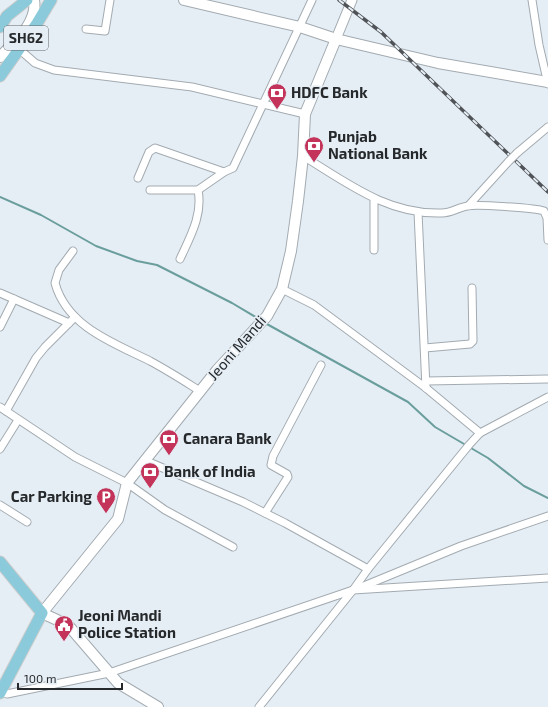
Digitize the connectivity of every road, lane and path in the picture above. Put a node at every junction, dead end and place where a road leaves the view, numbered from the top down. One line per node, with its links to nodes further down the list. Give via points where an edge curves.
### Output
1 (27, 0): 9 (main road, SH62, via 7,16)
2 (34, 0): 13 (main road, via 35,10)
3 (51, 0): 13 (main road, SH62, via 36,26)
4 (110, 0): 11 (street, via 105,31)
5 (184, 0): 10 (main road)
6 (312, 0): 10 (street)
7 (352, 0): 12 (street)
8 (532, 0): 16 (street)
9 (0, 27)
10 (300, 27): 12 (main road); 17 (street)
11 (86, 29)
12 (336, 39): 16 (main road, via 438,63); 18 (main road, Jeoni Mandi)
13 (16, 46): 14 (main road); 15 (main road, SH62); 17 (street, via 35,63 54,70 192,87)
14 (0, 57)
15 (0, 76)
16 (548, 83)
17 (264, 105): 18 (street); 21 (street, via 233,168)
18 (305, 114): 20 (main road, Jeoni Mandi)
19 (548, 127): 26 (street, bridge, via 517,153)
20 (303, 156): 25 (street); 34 (main road, Jeoni Mandi, via 291,251)
21 (224, 172): 22 (street, via 155,148 149,152); 24 (street)
22 (138, 178)
23 (150, 190): 24 (street)
24 (198, 190): 32 (street, via 200,200 196,223)
25 (374, 199): 27 (street); 30 (street)
26 (469, 205): 27 (street, via 448,212); 28 (street, via 541,210)
27 (418, 212): 40 (street)
28 (547, 217): 29 (street)
29 (548, 240)
30 (374, 250)
31 (73, 251): 37 (street, via 59,270 55,283)
32 (180, 259)
33 (472, 288): 40 (street, via 473,341 470,344)
34 (282, 289): 43 (street, via 314,305); 44 (main road, Jeoni Mandi, via 266,316)
35 (0, 293): 36 (street)
36 (14, 299): 38 (street); 39 (street)
37 (75, 317): 38 (street); 44 (street, via 107,341 150,361)
38 (69, 323): 46 (street, via 36,358)
39 (0, 328)
40 (425, 348): 43 (street)
41 (321, 365): 53 (street, via 273,456 272,466 288,477)
42 (548, 379): 43 (street)
43 (426, 385): 48 (street)
44 (200, 391): 50 (main road, Jeoni Mandi)
45 (548, 397): 48 (street)
46 (3, 409): 47 (street)
47 (18, 420): 49 (street); 51 (street, via 75,457)
48 (480, 433): 58 (street)
49 (0, 449)
50 (144, 460): 51 (main road, Jeoni Mandi); 53 (street)
51 (127, 483): 56 (street, via 165,510); 61 (main road, Jeoni Mandi, via 118,519)
52 (0, 505): 55 (street)
53 (266, 513): 58 (street)
54 (548, 516): 60 (street, via 461,546)
55 (27, 522)
56 (233, 547)
57 (0, 562): 61 (main road)
58 (368, 569): 60 (street)
59 (548, 578): 60 (street)
60 (353, 590): 62 (street); 65 (street)
61 (42, 613): 62 (main road, via 68,625); 63 (main road)
62 (109, 673): 63 (street, via 7,694); 64 (main road, via 118,684)
63 (1, 692)
64 (158, 707)
65 (259, 707)

